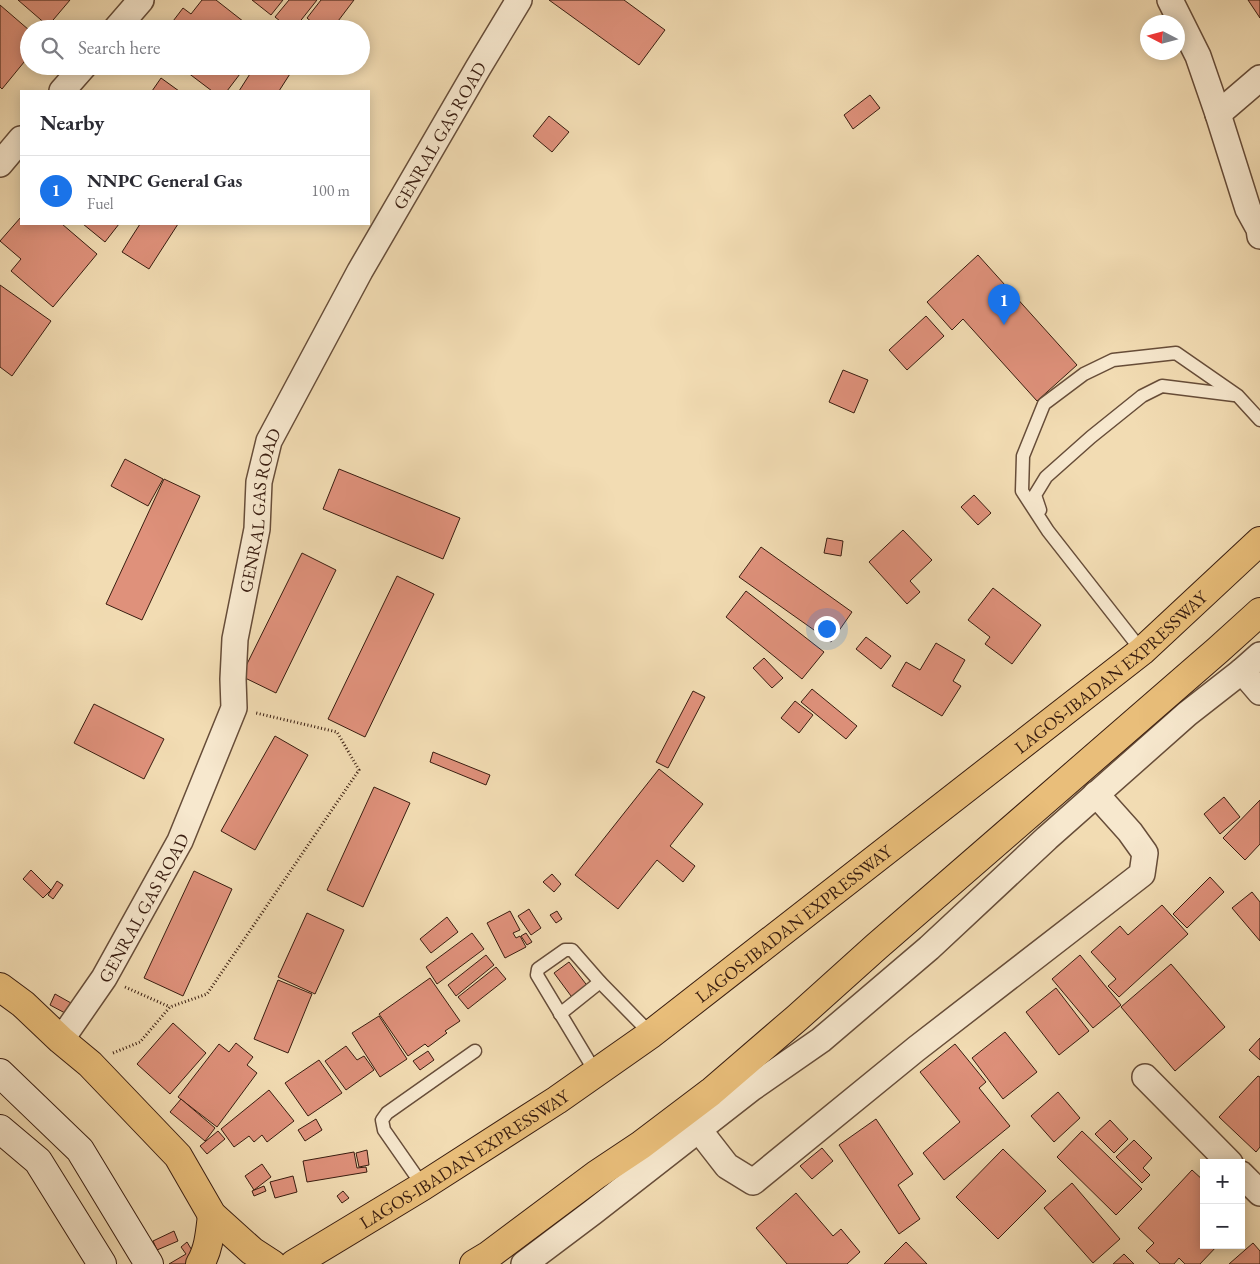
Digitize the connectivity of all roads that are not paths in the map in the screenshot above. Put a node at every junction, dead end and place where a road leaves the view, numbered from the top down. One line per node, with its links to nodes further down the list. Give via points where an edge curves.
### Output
1 (141, 0): 4 (street)
2 (519, 0): 26 (street, GENRAL GAS ROAD, via 360,271 269,441 259,482 257,529 235,639 234,708 180,841 104,978)
3 (1170, 0): 8 (street, via 1198,56)
4 (124, 20)
5 (76, 75): 7 (street)
6 (1260, 78): 8 (street)
7 (63, 90)
8 (1218, 114): 11 (street, via 1248,209)
9 (20, 140): 10 (street)
10 (0, 164)
11 (1260, 236)
12 (1238, 396): 13 (lane); 14 (lane, via 1162,386 1142,396 1046,477 1035,495); 14 (lane, via 1176,353 1113,360 1084,374 1044,404 1023,456 1022,491)
13 (1260, 420)
14 (1048, 531): 17 (lane)
15 (1260, 541): 17 (highway, LAGOS-IBADAN EXPRESSWAY)
16 (1260, 612): 43 (highway, via 711,1092)
17 (1142, 651): 25 (highway, LAGOS-IBADAN EXPRESSWAY)
18 (1260, 655): 19 (street)
19 (1242, 671): 20 (street); 21 (street, via 1187,714)
20 (1260, 692)
21 (1096, 794): 32 (street, via 929,948 828,1034); 32 (street, via 1145,853 1142,874 916,1049 753,1182 728,1166)
22 (600, 982): 24 (lane); 24 (lane, via 572,950 565,950 538,969 537,975); 25 (lane)
23 (0, 987): 26 (highway)
24 (560, 1014): 29 (lane)
25 (650, 1034): 29 (highway, LAGOS-IBADAN EXPRESSWAY)
26 (61, 1040): 37 (highway, via 90,1064 178,1156)
27 (475, 1052): 35 (lane, via 382,1120 384,1130)
28 (0, 1073): 39 (main road, via 80,1150)
29 (596, 1073): 35 (highway, LAGOS-IBADAN EXPRESSWAY)
30 (1146, 1077): 33 (street)
31 (0, 1129): 38 (main road, via 38,1161)
32 (699, 1130): 44 (street)
33 (1226, 1159)
34 (1245, 1178): 36 (street)
35 (423, 1186): 42 (highway, LAGOS-IBADAN EXPRESSWAY)
36 (1260, 1193)
37 (212, 1215): 40 (highway, via 210,1238); 41 (highway, via 252,1251)
38 (102, 1264)
39 (149, 1264)
40 (200, 1264)
41 (272, 1264)
42 (294, 1264)
43 (474, 1264)
44 (524, 1264)

